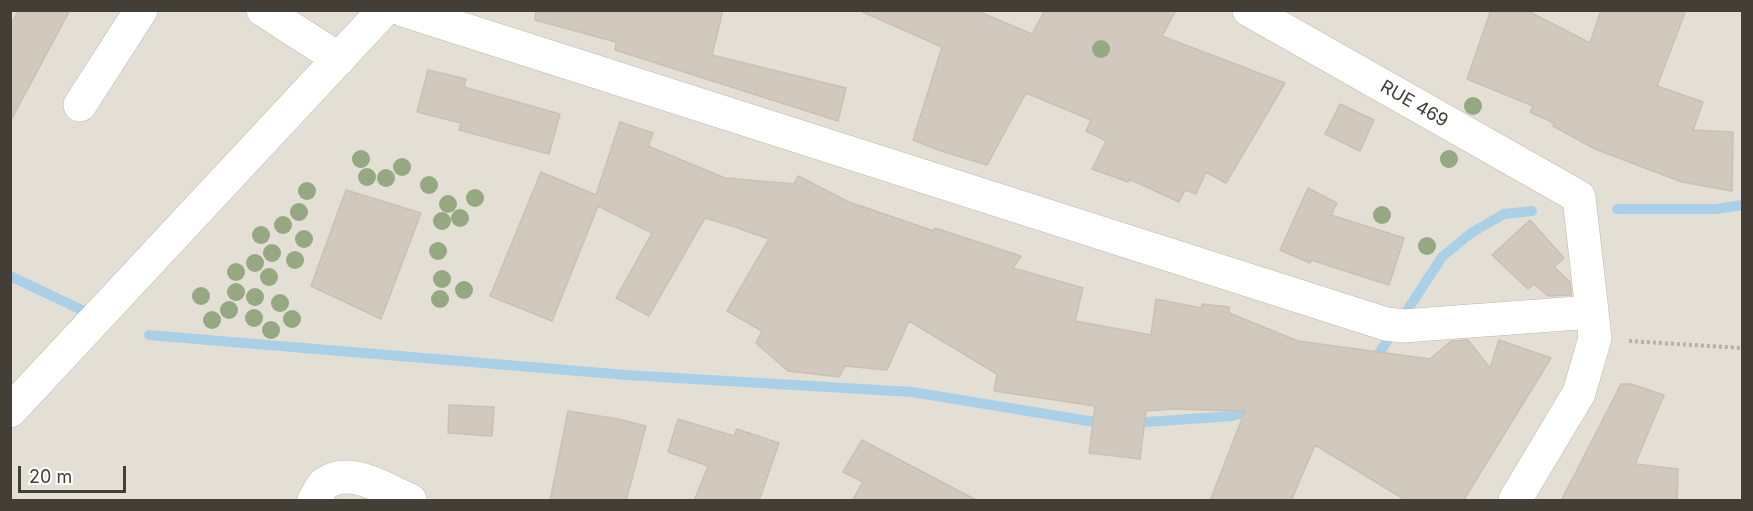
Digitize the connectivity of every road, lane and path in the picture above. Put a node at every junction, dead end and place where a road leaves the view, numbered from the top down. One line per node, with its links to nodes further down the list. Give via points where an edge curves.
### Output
1 (141, 10): 7 (street)
2 (263, 10): 6 (street)
3 (384, 10): 6 (street)
4 (403, 10): 8 (street, via 1395,325)
5 (1249, 10): 8 (street, RUE 469, via 1579,197)
6 (339, 59): 10 (street)
7 (80, 105)
8 (1593, 325): 9 (path); 13 (street, via 1579,393)
9 (1743, 348)
10 (10, 411)
11 (319, 493): 12 (street, via 339,478 354,476)
12 (410, 501)
13 (1515, 501)

